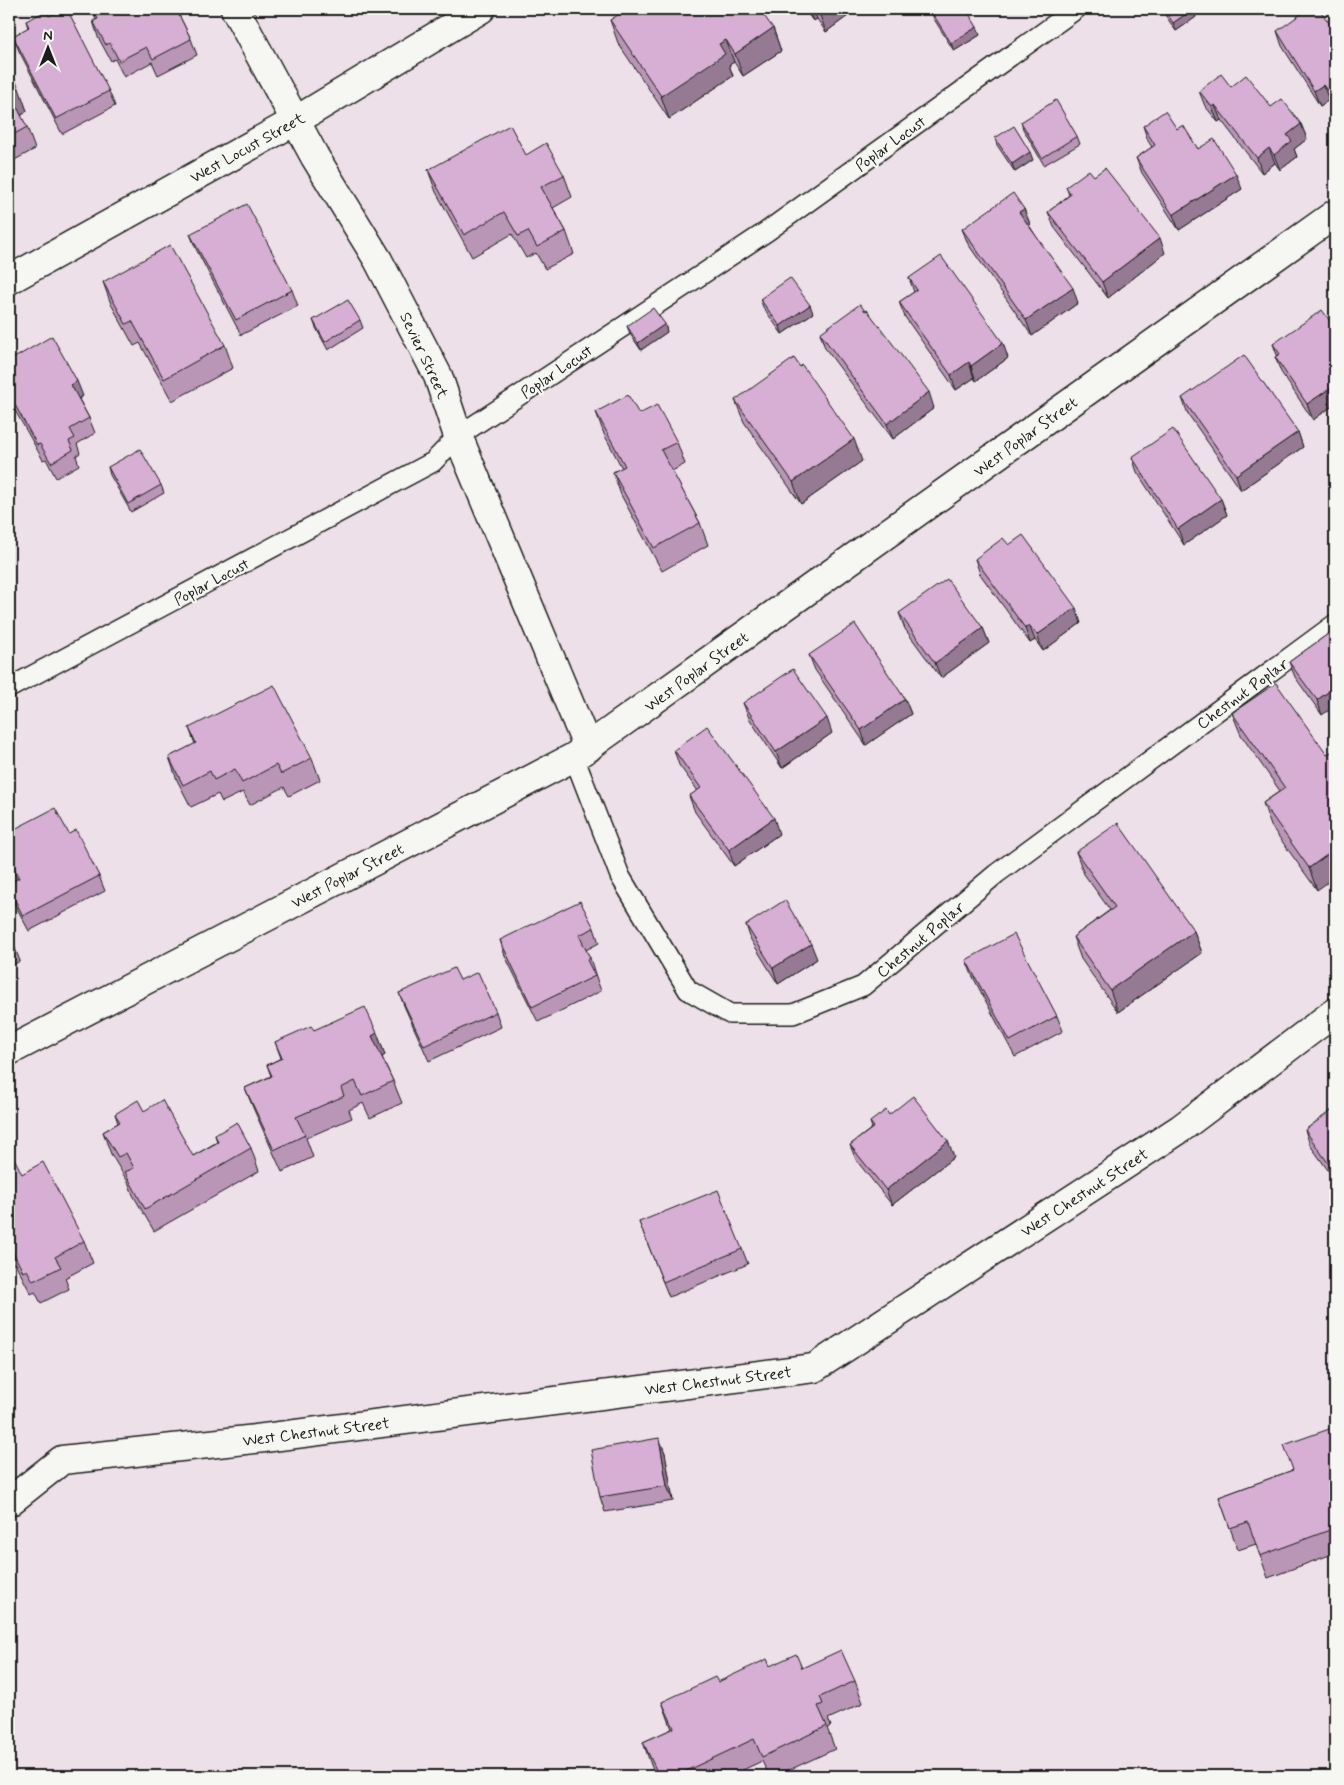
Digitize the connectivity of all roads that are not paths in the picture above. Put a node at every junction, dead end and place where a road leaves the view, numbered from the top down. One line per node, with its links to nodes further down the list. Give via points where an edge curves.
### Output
1 (235, 9): 4 (street, Sevier Street)
2 (482, 9): 4 (street, West Locust Street)
3 (1076, 9): 7 (lane, Poplar Locust, via 766,232)
4 (295, 121): 6 (street, West Locust Street); 7 (street, Sevier Street, via 378,260 438,376)
5 (1335, 214): 10 (street, West Poplar Street)
6 (9, 280)
7 (458, 436): 9 (lane, Poplar Locust, via 433,462); 10 (street, Sevier Street)
8 (1335, 624): 10 (lane, Chestnut Poplar, via 996,874 863,986 793,1014 730,1014 688,990 620,876)
9 (9, 688)
10 (581, 753): 12 (street, West Poplar Street)
11 (1335, 1012): 13 (street, West Chestnut Street, via 1180,1129 814,1368 264,1438 62,1460)
12 (9, 1051)
13 (9, 1502)

